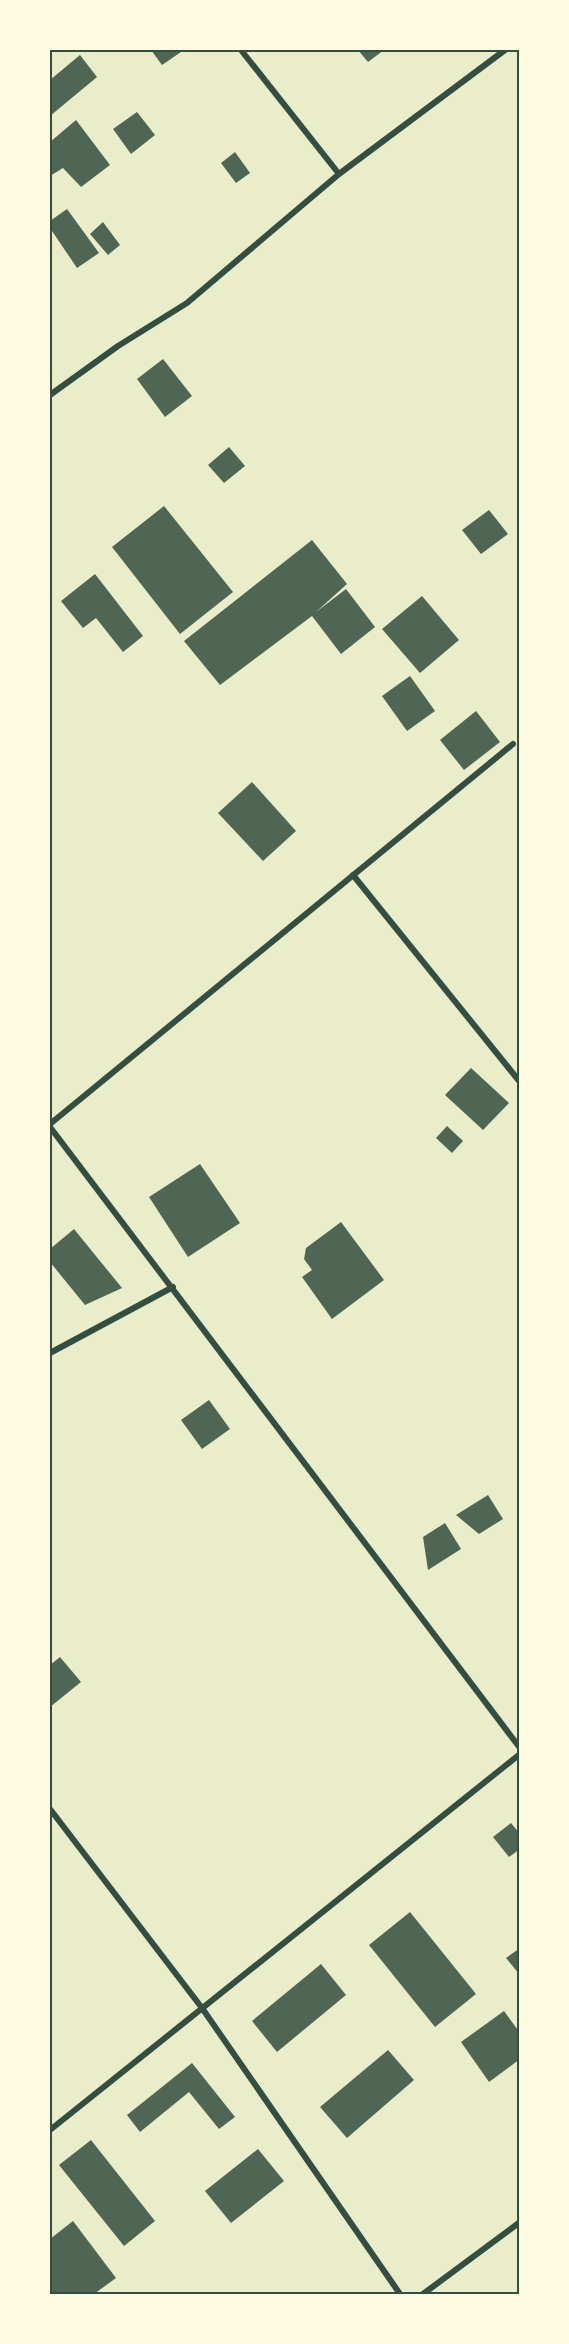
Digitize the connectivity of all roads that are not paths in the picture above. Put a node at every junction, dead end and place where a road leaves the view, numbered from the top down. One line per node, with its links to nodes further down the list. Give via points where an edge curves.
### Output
1 (241, 50): 3 (street)
2 (505, 50): 3 (street)
3 (339, 174): 4 (street, via 187,303)
4 (50, 395)
5 (513, 744): 6 (street)
6 (352, 875): 7 (street); 8 (street)
7 (519, 1082)
8 (50, 1126): 9 (street)
9 (173, 1287): 10 (street); 11 (street)
10 (50, 1353)
11 (519, 1748)
12 (519, 1754): 14 (street)
13 (50, 1809): 14 (street)
14 (202, 2008): 15 (street); 17 (street)
15 (50, 2130)
16 (519, 2222): 18 (street)
17 (400, 2295)
18 (423, 2295)

